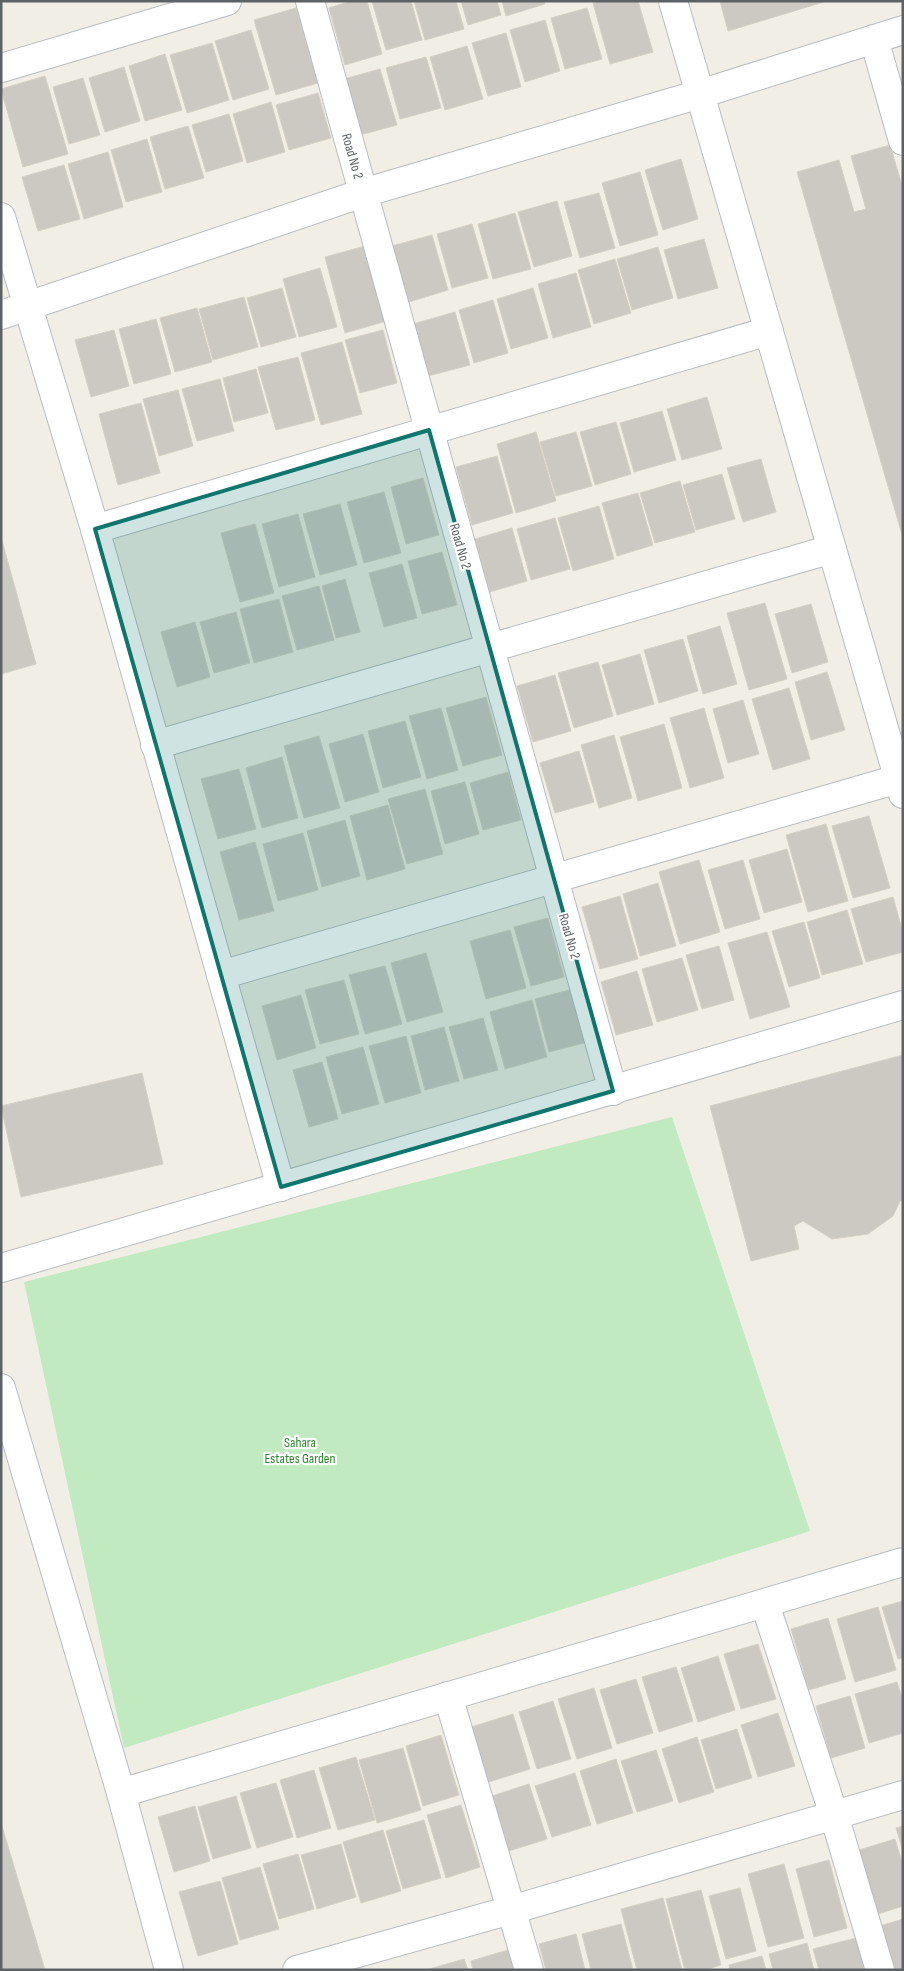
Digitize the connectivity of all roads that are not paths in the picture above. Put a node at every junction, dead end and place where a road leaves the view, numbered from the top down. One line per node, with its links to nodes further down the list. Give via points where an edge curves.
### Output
1 (227, 1): 6 (street)
2 (310, 1): 9 (street, Road No 2)
3 (673, 1): 7 (street)
4 (903, 30): 5 (street)
5 (874, 38): 7 (street); 8 (street)
6 (1, 68)
7 (700, 94): 9 (street); 12 (street)
8 (903, 141)
9 (363, 193): 11 (street); 13 (street, Road No 2)
10 (1, 217): 11 (street)
11 (14, 311): 14 (street)
12 (768, 331): 13 (street); 15 (street)
13 (429, 430): 14 (street); 16 (street, Road No 2)
14 (95, 529): 17 (street)
15 (832, 549): 16 (street); 18 (street)
16 (490, 648): 17 (street); 19 (street, Road No 2)
17 (155, 745): 20 (street)
18 (900, 786): 19 (street)
19 (554, 878): 20 (street); 22 (street, Road No 2)
20 (221, 975): 23 (street)
21 (903, 1005): 22 (street)
22 (613, 1091): 23 (street)
23 (281, 1187): 24 (street)
24 (1, 1268)
25 (1, 1388): 29 (street)
26 (903, 1562): 27 (street)
27 (765, 1604): 28 (street); 31 (street)
28 (448, 1696): 29 (street); 32 (street)
29 (121, 1793): 33 (street)
30 (903, 1795): 31 (street)
31 (834, 1815): 32 (street); 36 (street)
32 (511, 1910): 34 (street); 35 (street)
33 (169, 1970)
34 (297, 1970)
35 (529, 1970)
36 (880, 1970)

